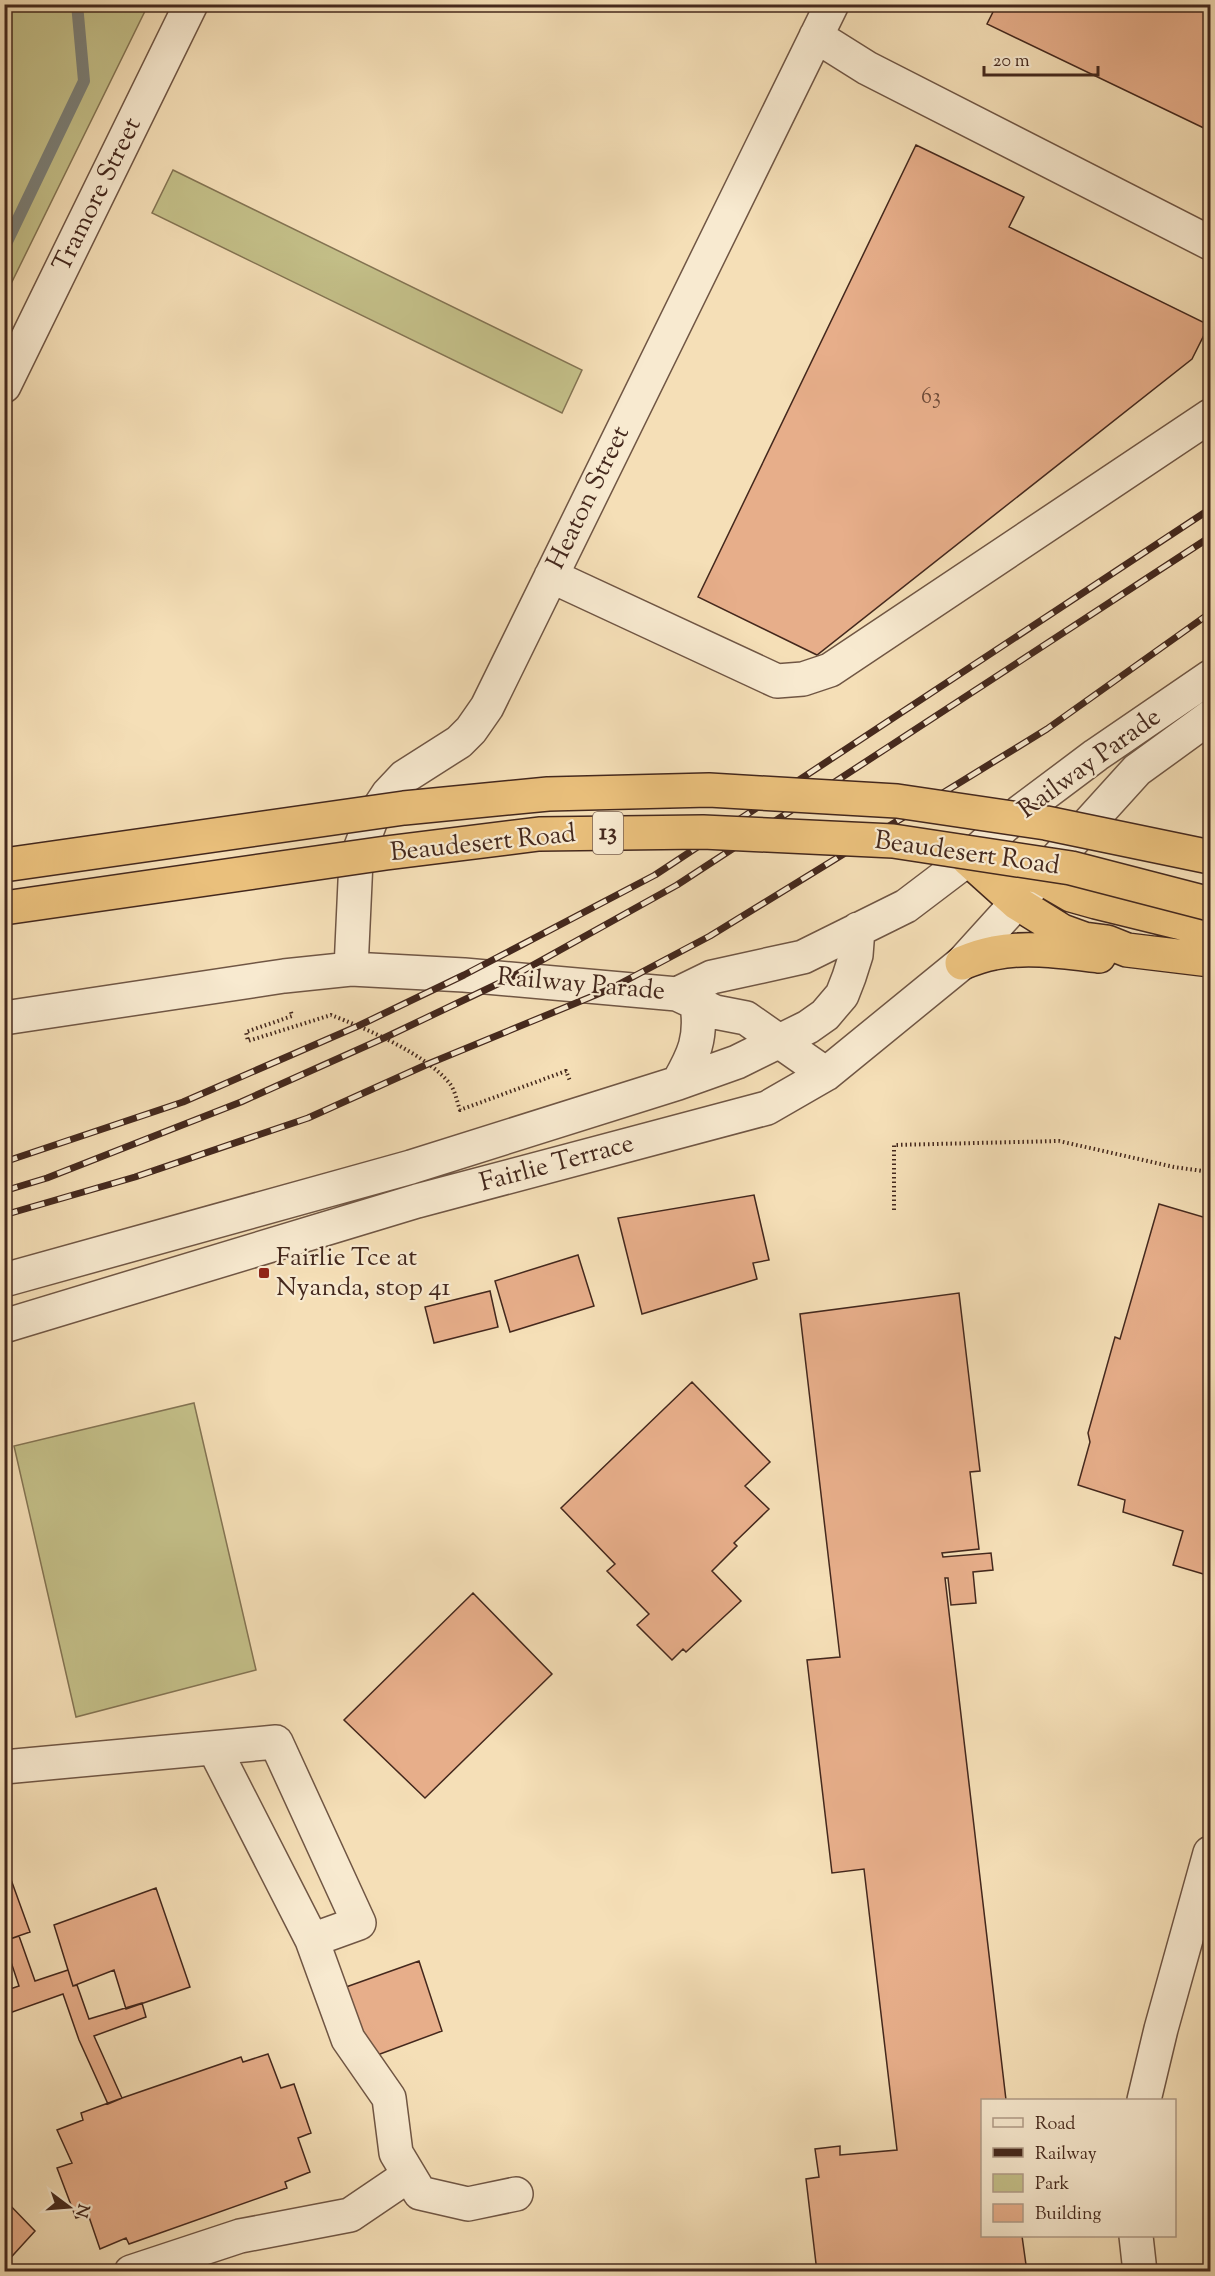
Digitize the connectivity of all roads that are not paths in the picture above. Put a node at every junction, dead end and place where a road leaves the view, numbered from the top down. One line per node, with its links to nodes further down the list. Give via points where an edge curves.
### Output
1 (191, 4): 5 (street, Tramore Street)
2 (832, 4): 3 (street, Heaton Street)
3 (816, 36): 4 (street, via 867,68); 7 (street, Heaton Street)
4 (1210, 243)
5 (4, 386)
6 (1210, 416): 7 (street, via 830,669 803,679 777,681)
7 (551, 576): 22 (street, Heaton Street, via 471,730 452,747 404,777 371,819 356,860)
8 (1210, 677): 11 (street, Railway Parade, via 1020,812)
9 (1210, 717): 13 (street, Railway Parade, via 1137,770)
10 (1210, 857): 12 (highway, Beaudesert Road / 13, bridge, via 1046,823 897,801 709,790 548,794 415,807)
11 (968, 859): 13 (highway); 14 (highway); 17 (street, Railway Parade, via 906,906)
12 (4, 865)
13 (1040, 877): 14 (street, Fairlie Terrace); 18 (highway, via 1071,895)
14 (1017, 903): 19 (highway, via 1062,931); 21 (street, Fairlie Terrace)
15 (1210, 904): 16 (highway, Beaudesert Road / 13, bridge, via 1071,868 905,843 703,832 539,834)
16 (4, 908)
17 (858, 929): 23 (street, Railway Parade, via 803,957 712,977); 25 (street, Fairlie Terrace, via 856,955 842,995 825,1015)
18 (1210, 930)
19 (1126, 950): 20 (highway); 21 (highway, via 1102,957 1009,951)
20 (1210, 960)
21 (962, 963): 26 (street, Fairlie Terrace)
22 (351, 969): 23 (street, Railway Parade, via 464,975); 24 (street, Railway Parade)
23 (687, 999): 25 (street, via 715,1012 746,1018); 27 (street, via 700,1024 692,1059)
24 (4, 1018)
25 (781, 1041): 26 (street); 27 (street, Fairlie Terrace)
26 (826, 1074): 29 (street, Fairlie Terrace, via 767,1108 417,1201)
27 (678, 1083): 28 (street, Fairlie Terrace, via 411,1167)
28 (4, 1280)
29 (4, 1326)
30 (214, 1748): 31 (street); 33 (street); 33 (street, via 276,1742 359,1923)
31 (4, 1767)
32 (1210, 1853): 34 (street)
33 (312, 1940): 35 (street, via 348,2039 389,2098 396,2153)
34 (1144, 2099)
35 (409, 2175): 36 (street, via 420,2193 468,2204); 38 (street, via 350,2215 240,2236)
36 (516, 2194)
37 (1136, 2237): 39 (street)
38 (131, 2271)
39 (1140, 2271)

